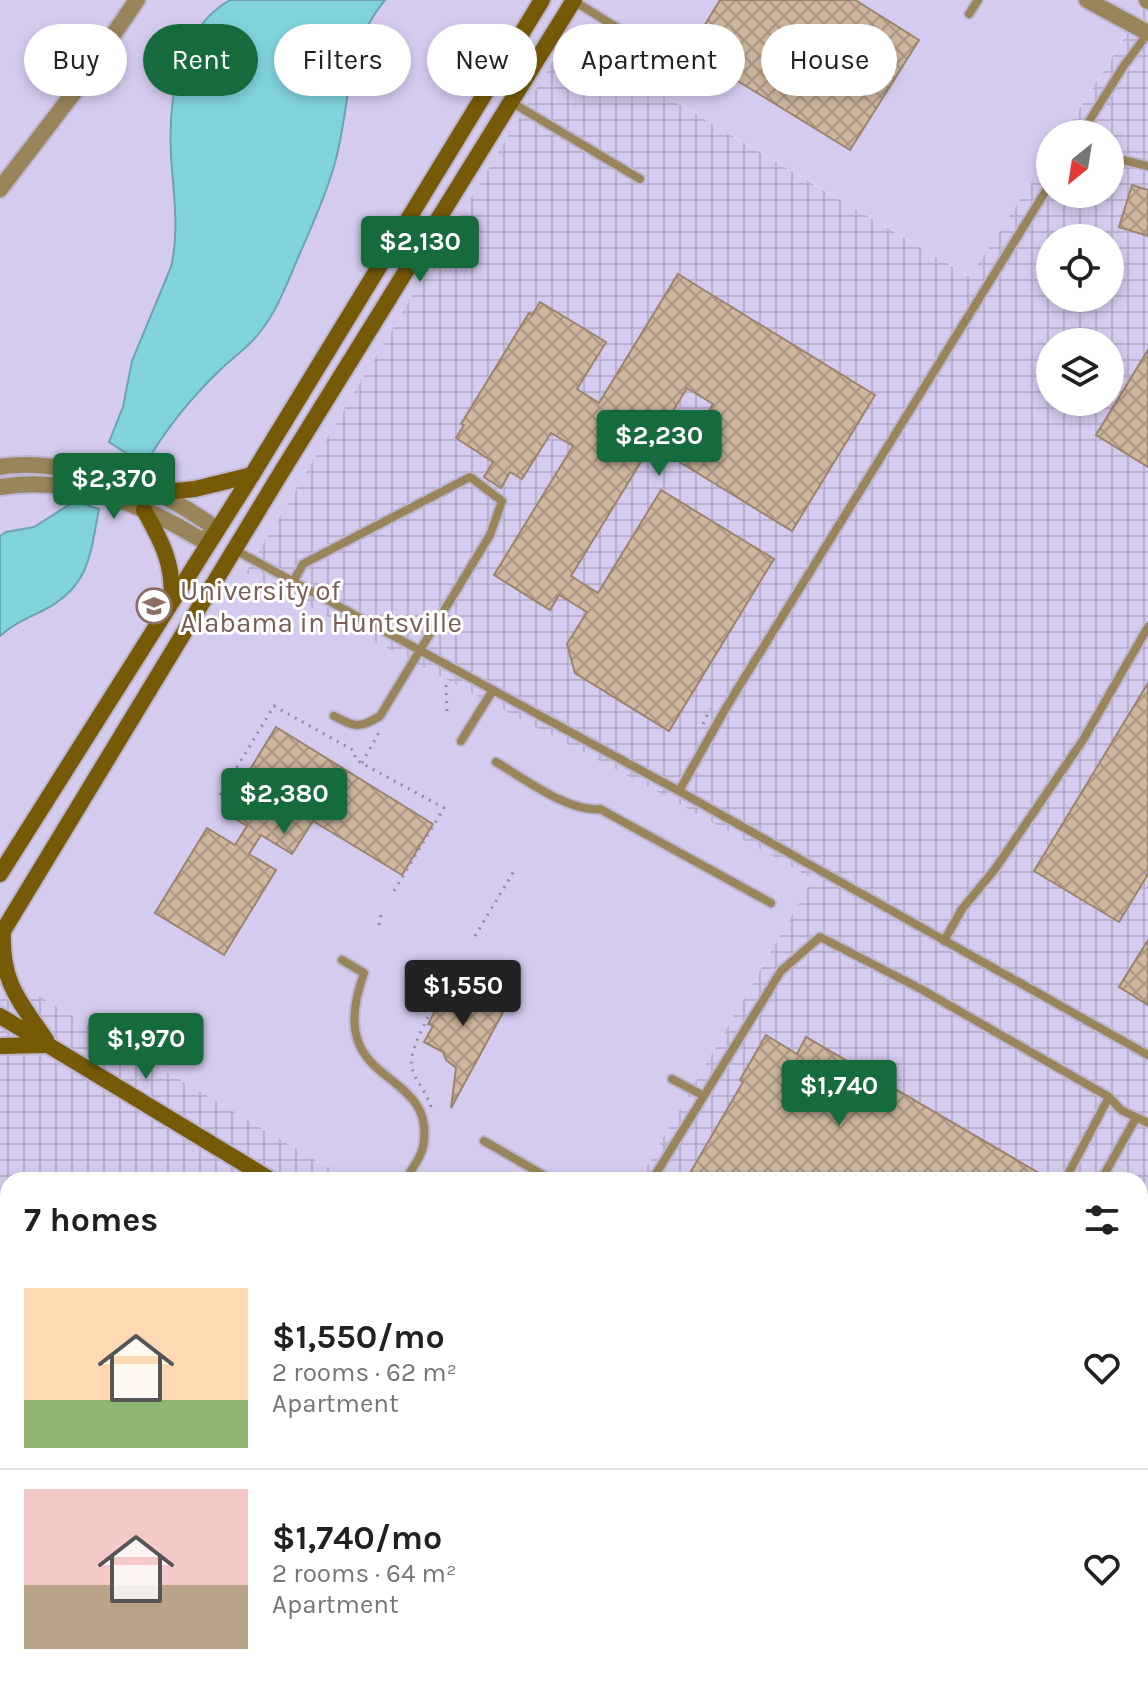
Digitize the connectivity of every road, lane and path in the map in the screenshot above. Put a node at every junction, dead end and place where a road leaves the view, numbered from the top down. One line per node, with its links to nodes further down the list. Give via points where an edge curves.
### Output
1 (137, 0): 14 (street)
2 (542, 0): 17 (main road)
3 (574, 0): 7 (lane); 9 (main road)
4 (978, 0): 6 (lane)
5 (1087, 0): 8 (street)
6 (969, 14)
7 (612, 24)
8 (1148, 33): 10 (lane)
9 (511, 102): 13 (lane); 22 (main road)
10 (1090, 120)
11 (1124, 160): 12 (lane)
12 (1148, 166)
13 (640, 179)
14 (0, 189)
15 (1036, 207): 37 (lane)
16 (0, 467): 19 (street, via 77,470)
17 (252, 475): 19 (main road); 21 (main road)
18 (0, 487): 20 (street, via 63,486)
19 (157, 493): 21 (street, via 210,524)
20 (144, 510): 21 (street, via 200,539); 24 (main road, via 168,557)
21 (213, 536): 22 (street); 24 (main road)
22 (235, 550): 23 (lane); 45 (main road)
23 (293, 582): 26 (lane); 26 (lane, via 303,564 470,477 502,501 490,535)
24 (171, 602): 40 (main road)
25 (1148, 627): 47 (lane, via 1083,740)
26 (419, 650): 28 (lane); 31 (lane, via 380,716 353,726)
27 (446, 685): 30 (path)
28 (493, 690): 34 (lane); 37 (lane)
29 (710, 709): 32 (path)
30 (447, 711)
31 (334, 716)
32 (702, 724)
33 (381, 729): 36 (path)
34 (461, 741)
35 (496, 762): 42 (lane, via 563,800 586,810 600,809)
36 (362, 763): 38 (path, via 353,750 274,706); 41 (path, via 444,808)
37 (679, 791): 47 (lane)
38 (220, 795)
39 (514, 871): 46 (path)
40 (0, 874)
41 (391, 896)
42 (771, 903)
43 (382, 910): 44 (path)
44 (379, 925)
45 (2, 934): 51 (main road, via 9,985)
46 (475, 936)
47 (944, 941): 53 (lane)
48 (463, 957): 57 (path, via 411,1057)
49 (342, 960): 62 (lane, via 364,973 354,1024 360,1048 414,1099 424,1129 423,1150)
50 (0, 1016): 51 (main road)
51 (49, 1045): 52 (main road); 61 (main road)
52 (0, 1046)
53 (1148, 1055)
54 (672, 1079): 55 (lane)
55 (702, 1095): 56 (lane, via 781,971 820,937); 64 (lane)
56 (1109, 1097): 58 (lane); 65 (lane)
57 (433, 1114)
58 (1136, 1118): 59 (lane); 66 (lane)
59 (1148, 1123)
60 (484, 1141): 63 (lane)
61 (244, 1172)
62 (410, 1172)
63 (538, 1172)
64 (657, 1172)
65 (1069, 1172)
66 (1106, 1172)

